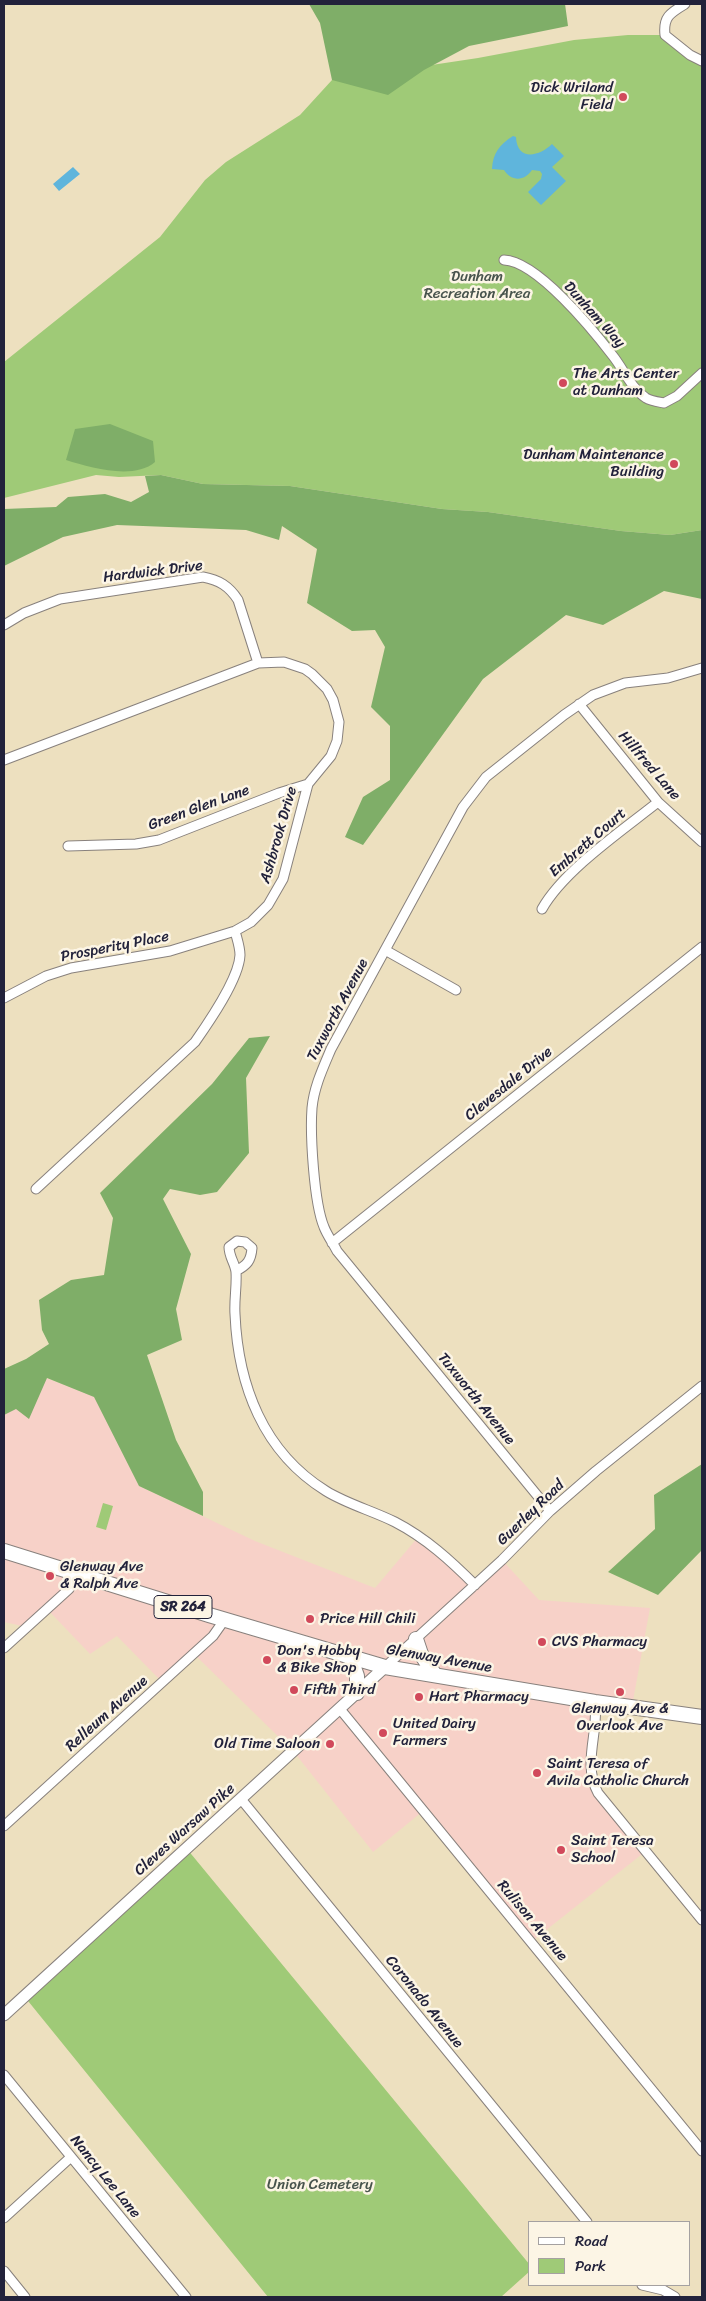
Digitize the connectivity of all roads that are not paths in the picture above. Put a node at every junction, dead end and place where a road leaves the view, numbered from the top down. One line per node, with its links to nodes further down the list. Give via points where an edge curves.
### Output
1 (685, 4): 2 (street, via 668,14 664,23 665,35)
2 (702, 62)
3 (504, 260): 4 (street, Dunham Way, via 514,260 535,274 574,309 614,357 634,388 648,399 664,403)
4 (702, 374)
5 (4, 625): 6 (street, Hardwick Drive, via 60,599 203,577 220,582 238,600)
6 (258, 663): 9 (street, Ashbrook Drive); 10 (street, Ashbrook Drive, via 284,662 305,669 319,679 333,700 339,722 337,741 322,769)
7 (702, 668): 8 (street, Tuxworth Avenue, via 668,678 625,683)
8 (579, 704): 11 (street, Hillfred Lane); 17 (street, Tuxworth Avenue, via 501,765 474,791)
9 (4, 760)
10 (308, 784): 13 (street, Green Glen Lane, via 158,840 136,844); 15 (street, Ashbrook Drive, via 290,857 275,895 251,922)
11 (658, 802): 12 (street, Hillfred Lane); 14 (street, Embrett Court, via 571,874 556,888)
12 (702, 842)
13 (68, 846)
14 (542, 909)
15 (235, 931): 19 (street, Prosperity Place, via 170,951 71,968 30,983); 20 (street, via 240,954 236,973 195,1042)
16 (702, 947): 21 (street, Clevesdale Drive)
17 (384, 950): 18 (street); 21 (street, Tuxworth Avenue, via 331,1049 315,1090 312,1148 320,1214)
18 (456, 990)
19 (4, 998)
20 (36, 1189)
21 (332, 1243): 24 (street, Tuxworth Avenue)
22 (236, 1271): 27 (street, via 234,1312 240,1364 256,1414 273,1443 311,1481 419,1536)
23 (702, 1386): 24 (street, Guerley Road)
24 (550, 1511): 27 (street, Guerley Road)
25 (4, 1550): 26 (main road, Glenway Avenue / SR 264)
26 (78, 1574): 28 (main road, Glenway Avenue / SR 264); 30 (street, via 69,1589)
27 (475, 1586): 29 (street, Guerley Road)
28 (225, 1619): 31 (main road, Glenway Avenue / SR 264); 39 (street, Relleum Avenue, via 213,1636)
29 (416, 1639): 32 (street, Guerley Road); 33 (main road)
30 (4, 1648)
31 (350, 1656): 32 (main road, Glenway Avenue / SR 264); 34 (main road)
32 (385, 1667): 33 (main road, Glenway Avenue / SR 264); 34 (street, Cleves Warsaw Pike)
33 (435, 1676): 35 (main road, Glenway Avenue / SR 264)
34 (357, 1694): 36 (street, Cleves Warsaw Pike)
35 (595, 1702): 37 (main road, Glenway Avenue / SR 264); 40 (street, via 597,1713 590,1760 593,1784)
36 (340, 1709): 38 (street, Cleves Warsaw Pike); 43 (street, Rulison Avenue)
37 (702, 1716)
38 (241, 1800): 41 (street, Cleves Warsaw Pike); 46 (street, Coronado Avenue)
39 (4, 1826)
40 (702, 1920)
41 (4, 2015)
42 (4, 2075): 44 (street, Nancy Lee Lane)
43 (702, 2152)
44 (70, 2157): 45 (street); 50 (street, Nancy Lee Lane)
45 (4, 2218)
46 (586, 2221)
47 (4, 2271): 49 (street)
48 (646, 2286): 51 (street)
49 (25, 2297)
50 (186, 2297)
51 (675, 2297)

